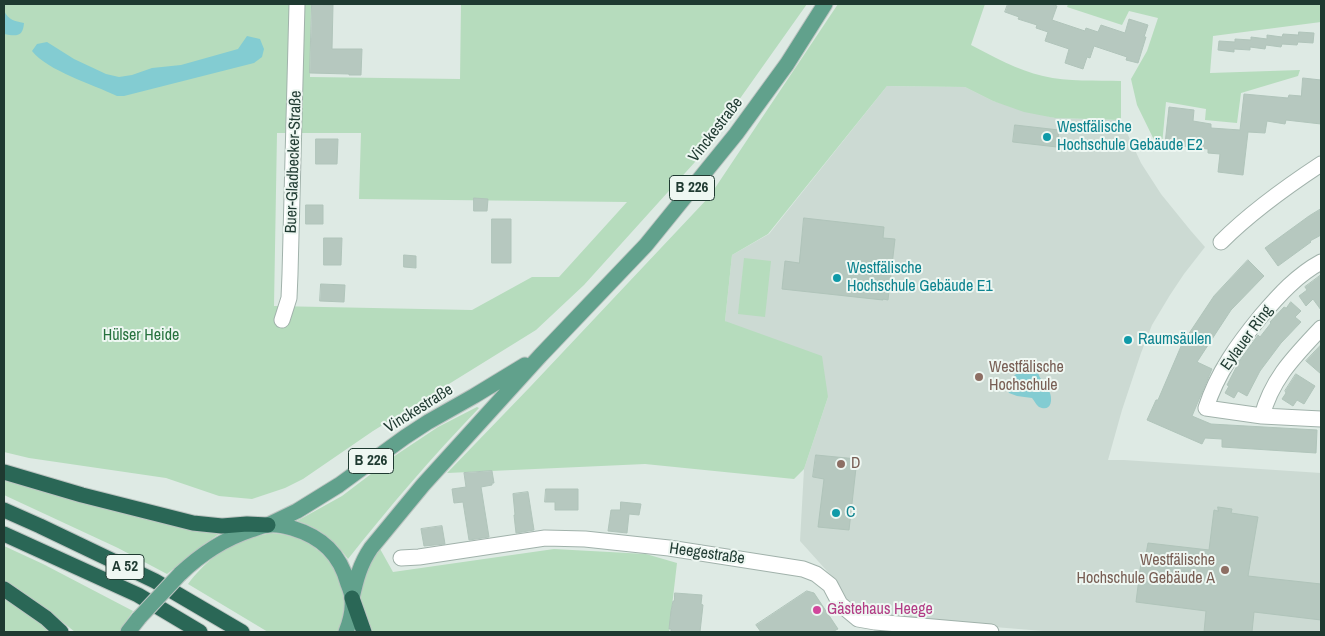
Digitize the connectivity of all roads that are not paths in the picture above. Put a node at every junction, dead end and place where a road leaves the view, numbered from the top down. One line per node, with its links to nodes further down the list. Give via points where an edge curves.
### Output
1 (297, 4): 6 (street, Buer-Gladbecker-Straße, via 289,298)
2 (825, 4): 8 (main road, Vinckestraße / B 226, via 787,64 736,134 646,245)
3 (1321, 164): 4 (street, via 1284,188)
4 (1220, 242)
5 (1321, 262): 9 (street, Eylauer Ring, via 1279,294 1243,338 1221,371 1206,408)
6 (282, 320)
7 (1321, 328): 9 (street, via 1279,377 1266,399)
8 (540, 356): 13 (main road, Vinckestraße / B 226, via 404,437 339,485); 17 (main road, Vinckestraße / B 226, via 423,485 371,548 360,567)
9 (1262, 416): 10 (street, Eylauer Ring)
10 (1321, 419)
11 (4, 472): 13 (highway, via 193,523)
12 (4, 510): 21 (highway, A 52, via 156,581)
13 (268, 525): 17 (main road, via 305,532 326,546 341,564); 19 (main road, B 226, bridge, via 248,531 204,554 180,574)
14 (4, 534): 20 (highway, A 52, via 138,595)
15 (402, 558): 24 (street, Heegestraße, via 546,538 669,548 803,568 830,585 840,604 858,619)
16 (4, 589): 18 (highway)
17 (352, 598): 22 (main road, B 226); 23 (highway)
18 (61, 632)
19 (128, 632)
20 (200, 632)
21 (242, 632)
22 (346, 632)
23 (364, 632)
24 (991, 632)

